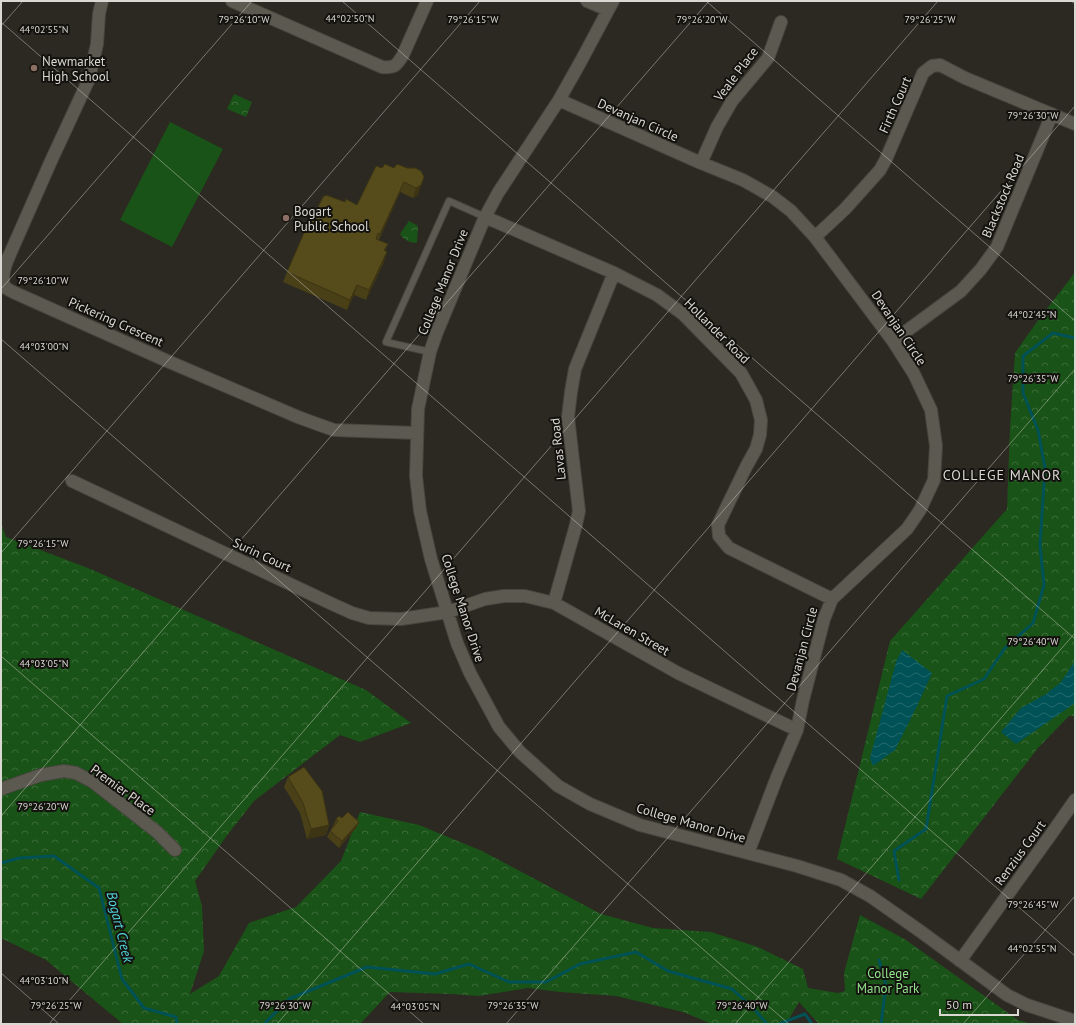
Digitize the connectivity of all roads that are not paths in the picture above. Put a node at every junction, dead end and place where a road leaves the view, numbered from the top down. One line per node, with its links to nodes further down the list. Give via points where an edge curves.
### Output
1 (102, 1): 16 (street, Pickering Crescent, via 97,44 89,79 4,265 4,286 304,420 334,430)
2 (232, 1): 3 (street, via 382,67 392,68 403,55)
3 (427, 1)
4 (587, 1): 5 (street)
5 (611, 6): 7 (street, College Manor Drive)
6 (782, 22): 10 (street, Veale Place, via 768,58 732,101 716,127)
7 (559, 100): 10 (street, Devanjan Circle); 11 (street, College Manor Drive)
8 (1052, 114): 9 (street, Firth Court); 12 (street, Firth Court, via 940,65 932,66 924,74 880,170 845,209); 14 (street, Blackstock Road, via 997,247 961,291)
9 (1075, 124)
10 (701, 163): 12 (street, Devanjan Circle, via 743,180 773,196)
11 (485, 217): 13 (street, Hollander Road); 15 (street, College Manor Drive); 15 (lane, via 449,201 386,342)
12 (815, 237): 14 (street, Devanjan Circle)
13 (614, 273): 18 (street, Hollander Road, via 657,295 683,314 741,373 756,400 761,420 760,435 756,449 718,525 719,536 729,548); 19 (street, Lavas Road, via 575,369 568,417 579,510)
14 (893, 341): 18 (street, Devanjan Circle, via 914,374 931,410 936,446 934,480 920,510 907,529)
15 (430, 352): 16 (street, College Manor Drive, via 418,409)
16 (417, 433): 20 (street, College Manor Drive, via 416,476 420,511 431,559)
17 (72, 481): 20 (street, Surin Court, via 352,613 369,618 401,619)
18 (832, 599): 21 (street, Devanjan Circle, via 824,619)
19 (554, 603): 20 (street, McLaren Street, via 525,596 504,596 485,599); 21 (street, McLaren Street, via 678,674)
20 (448, 612): 25 (street, College Manor Drive, via 457,643 470,673 499,726 520,752 558,786 590,804 640,825)
21 (796, 730): 25 (street, Devanjan Circle)
22 (1, 789): 24 (street, Premier Place, via 41,775 64,771 76,773 93,782 157,832)
23 (1075, 800): 26 (street, Renzius Court)
24 (175, 850)
25 (748, 853): 26 (street, College Manor Drive, via 841,880 870,896)
26 (960, 961): 27 (street, College Manor Drive, via 1007,995 1027,1005)
27 (1075, 1021)

